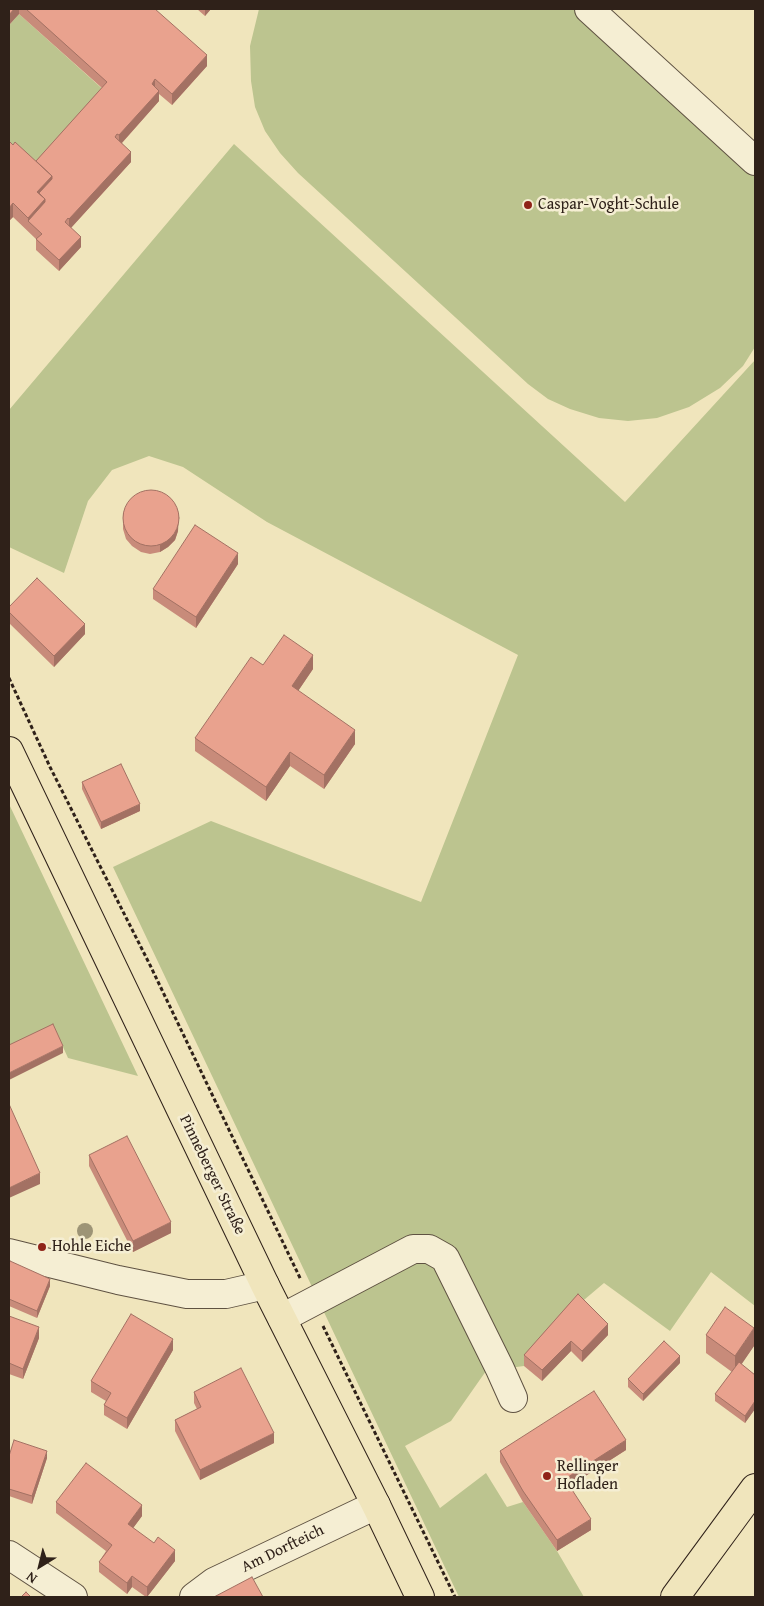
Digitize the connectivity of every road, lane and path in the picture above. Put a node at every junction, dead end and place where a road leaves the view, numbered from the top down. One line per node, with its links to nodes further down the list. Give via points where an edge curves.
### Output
1 (589, 9): 2 (street)
2 (755, 161)
3 (9, 678): 7 (path)
4 (9, 751): 6 (main road, Pinneberger Straße)
5 (9, 1253): 6 (street, via 187,1294 226,1294)
6 (265, 1285): 8 (main road, Pinneberger Straße)
7 (312, 1304): 8 (street); 9 (street, via 413,1250 429,1249 445,1258); 16 (path)
8 (282, 1318): 11 (main road, Pinneberger Straße)
9 (513, 1398)
10 (755, 1488): 17 (main road)
11 (376, 1505): 14 (street, Am Dorfteich, via 214,1582); 15 (main road, Pinneberger Straße)
12 (9, 1555): 13 (street)
13 (73, 1597)
14 (194, 1597)
15 (420, 1597)
16 (455, 1597)
17 (675, 1597)

